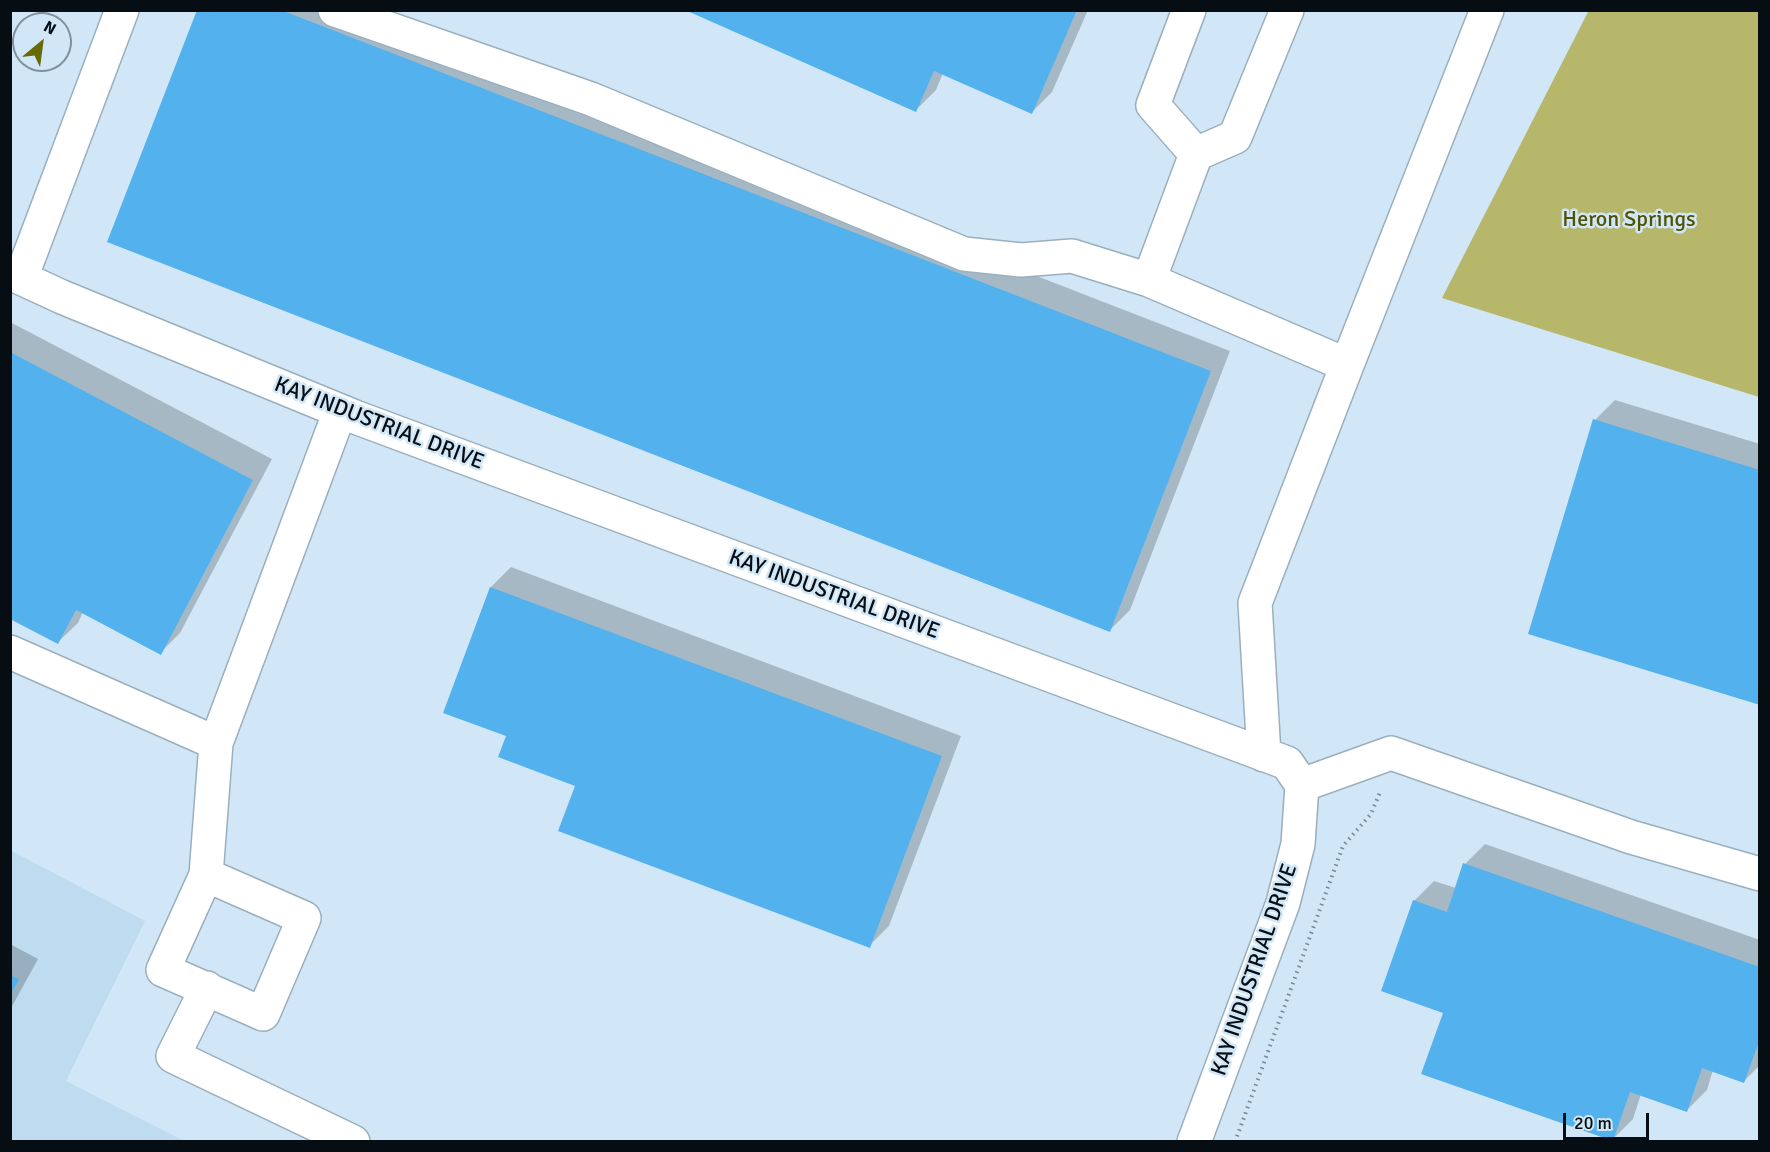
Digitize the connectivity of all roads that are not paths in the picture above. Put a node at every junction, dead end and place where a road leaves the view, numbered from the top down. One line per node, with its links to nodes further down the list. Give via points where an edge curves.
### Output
1 (122, 10): 7 (street)
2 (335, 10): 8 (street, via 591,99 964,254 1021,260 1072,256)
3 (1189, 10): 6 (street, via 1153,105)
4 (1287, 10): 6 (street, via 1235,137)
5 (1487, 10): 9 (street)
6 (1196, 154): 8 (street)
7 (16, 275): 10 (street, KAY INDUSTRIAL DRIVE)
8 (1149, 280): 9 (street)
9 (1347, 365): 13 (street, via 1255,603)
10 (340, 411): 12 (street); 13 (street, KAY INDUSTRIAL DRIVE)
11 (10, 652): 12 (street)
12 (216, 742): 16 (street)
13 (1264, 755): 14 (street, KAY INDUSTRIAL DRIVE, via 1287,763)
14 (1302, 784): 15 (street, via 1392,753 1631,837); 19 (street, KAY INDUSTRIAL DRIVE, via 1298,844 1283,903)
15 (1760, 874)
16 (206, 875): 17 (street, via 163,970); 17 (street, via 304,918 263,1014)
17 (207, 988): 18 (street, via 173,1056)
18 (353, 1142)
19 (1194, 1142)

